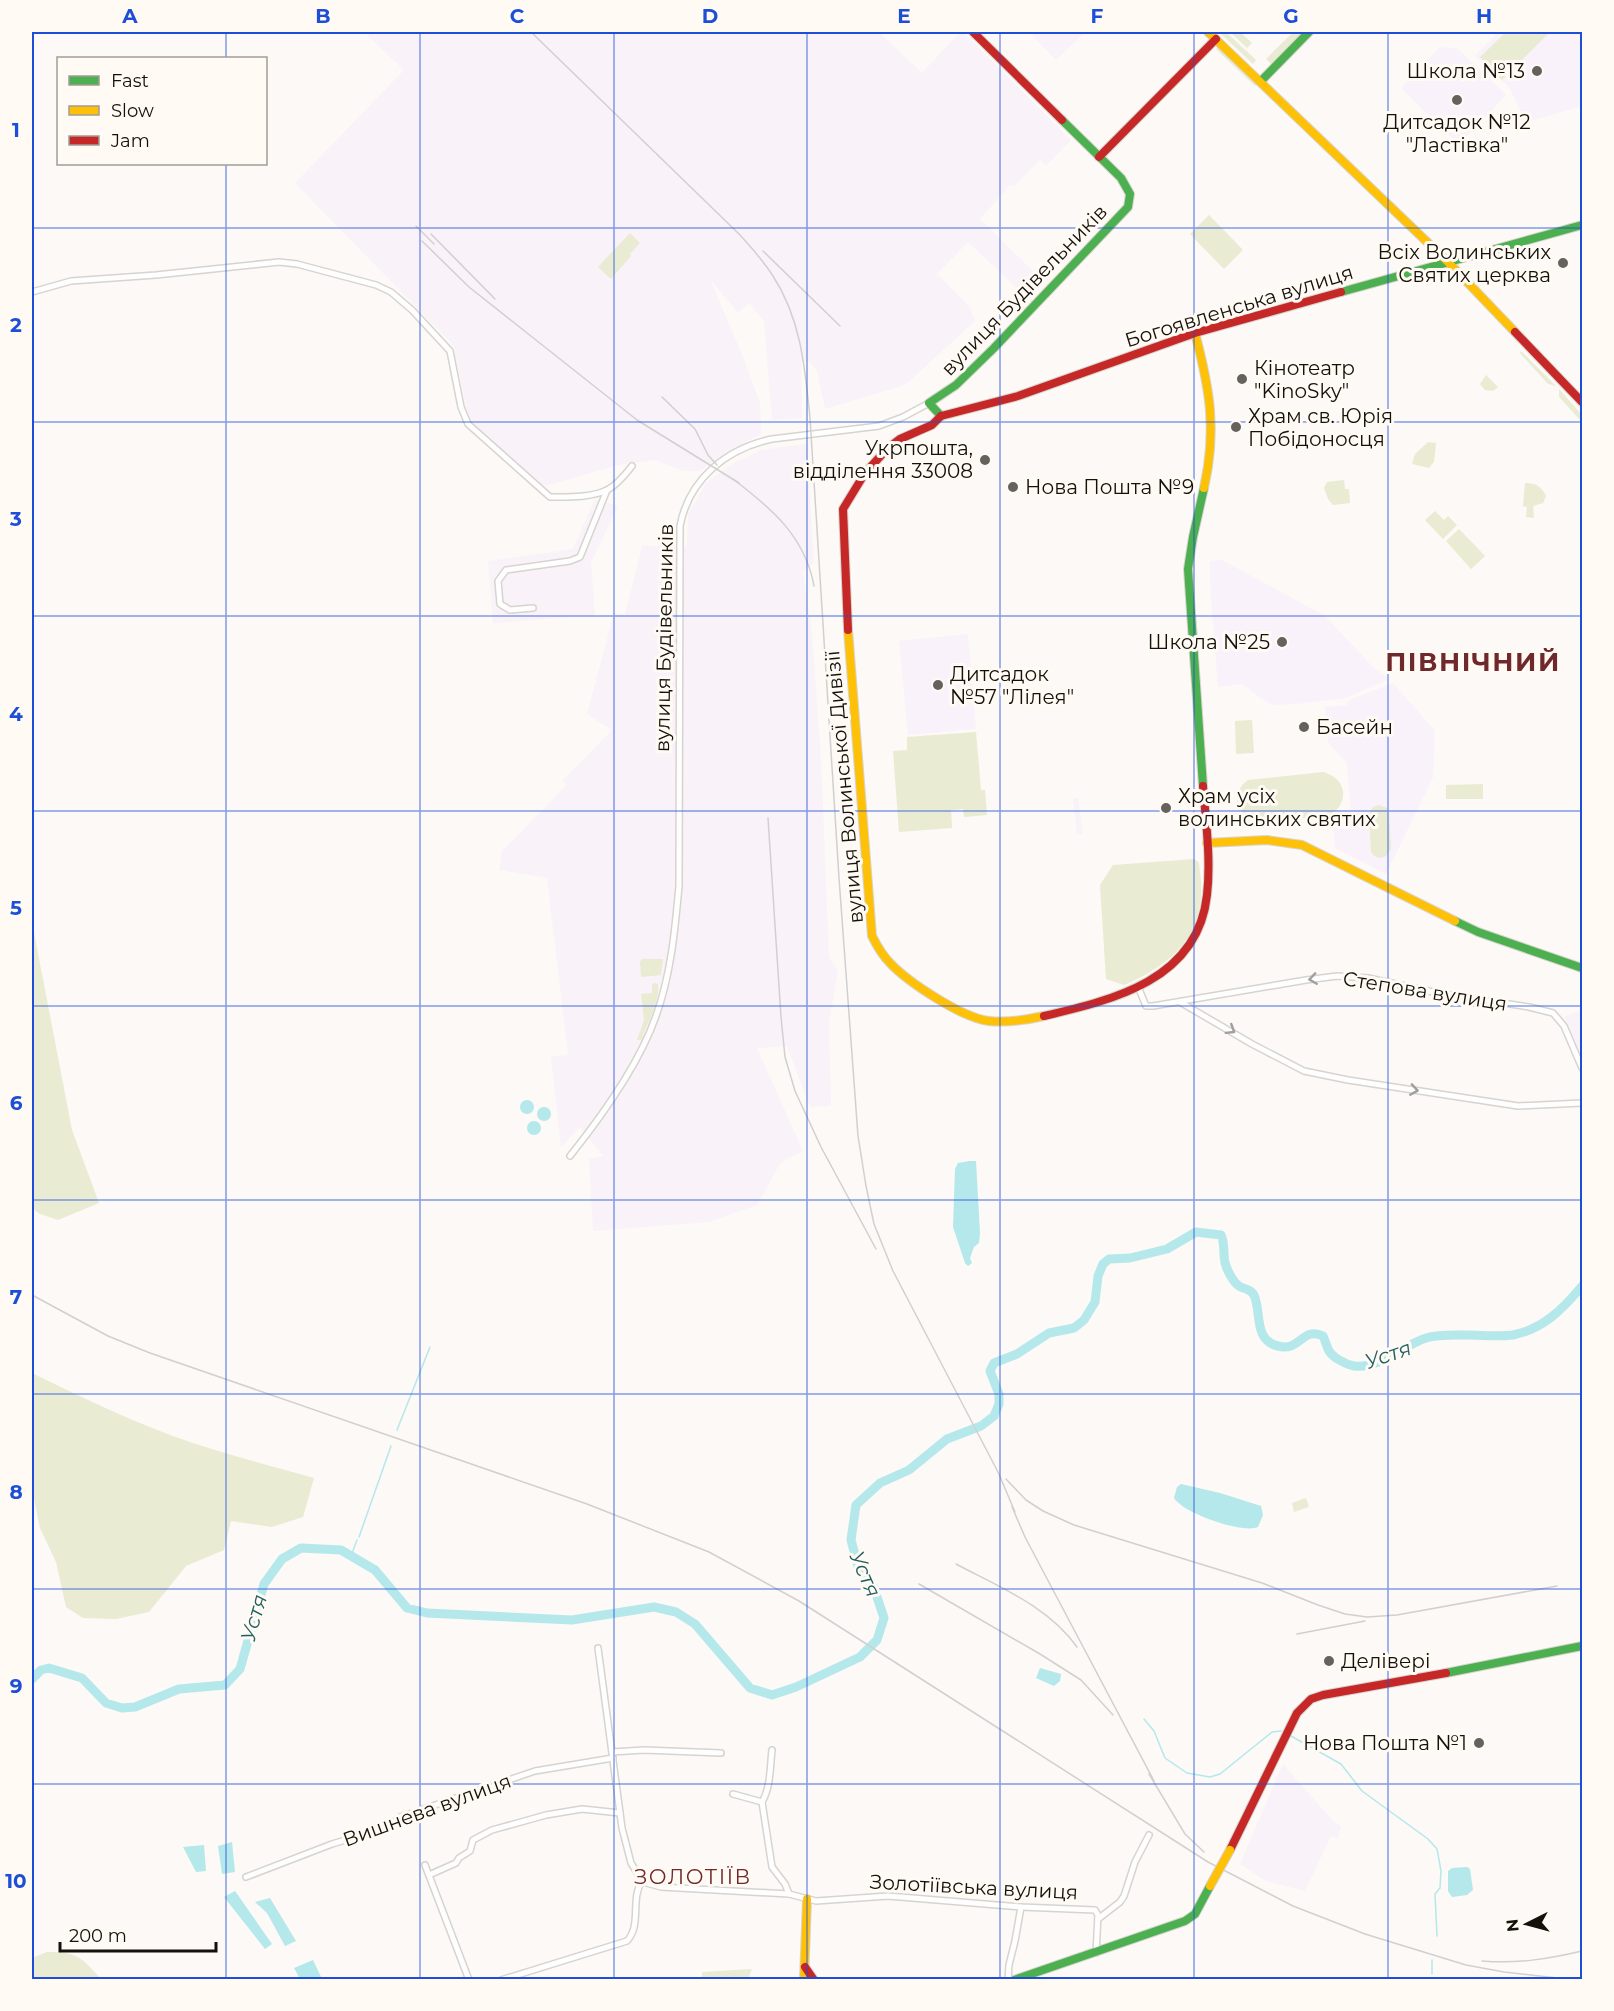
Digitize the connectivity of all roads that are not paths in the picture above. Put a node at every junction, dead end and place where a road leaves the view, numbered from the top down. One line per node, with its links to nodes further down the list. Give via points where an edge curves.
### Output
1 (973, 32): 6 (street)
2 (1208, 32): 4 (street)
3 (1309, 32): 5 (street)
4 (1216, 39): 5 (street); 6 (street)
5 (1261, 81): 8 (street)
6 (1099, 157): 12 (street, вулиця Будівельників, via 1121,177 1130,194 1128,207 993,350 956,385)
7 (1582, 225): 8 (street, Богоявленська вулиця)
8 (1448, 262): 10 (street, Богоявленська вулиця); 11 (street)
9 (32, 292): 15 (street, via 71,281 279,262 376,285 412,310 450,351 468,424 539,489 550,497)
10 (1195, 333): 13 (street, Богоявленська вулиця, via 1018,396); 17 (street, via 1212,426 1188,569)
11 (1582, 402)
12 (929, 403): 13 (street); 23 (street, вулиця Будівельників, via 879,426 755,443 716,465 689,495 680,526 679,886 673,945 651,1026 613,1099)
13 (941, 416): 19 (street, вулиця Волинської Дивізії, via 936,425 886,449 843,509 848,630 872,936 884,958 900,973 956,1008 988,1021 1017,1021)
14 (632, 466): 15 (street)
15 (607, 490): 16 (street, via 580,557 506,570 498,581 500,604 510,610)
16 (533, 608)
17 (1207, 843): 18 (street, via 1269,840 1302,845 1478,932); 19 (street, via 1207,903 1196,935 1170,967)
18 (1582, 968)
19 (1139, 989): 20 (street, Степова вулиця, via 1146,1006)
20 (1180, 1002): 21 (street, Степова вулиця, one-way to 20, via 1564,1026 1553,1013 1368,978 1327,977); 22 (street, one-way to 22, via 1304,1071 1518,1106)
21 (1582, 1068)
22 (1582, 1102)
23 (570, 1156)
24 (1582, 1646): 41 (street, bridge, via 1311,1699 1297,1713 1195,1914 1185,1922)
25 (598, 1648): 28 (street)
26 (772, 1750): 30 (street)
27 (721, 1753): 28 (street, Вишнева вулиця, via 644,1750)
28 (613, 1755): 31 (street); 35 (street, Вишнева вулиця, via 535,1771 400,1817 386,1828)
29 (733, 1794): 30 (street)
30 (762, 1802): 37 (street, via 771,1864)
31 (620, 1813): 34 (street, via 582,1809 492,1830 472,1839 470,1851 456,1863); 36 (street, via 631,1863)
32 (1149, 1835): 40 (street, via 1124,1896)
33 (425, 1865): 34 (street)
34 (429, 1875): 43 (street)
35 (246, 1877)
36 (642, 1881): 37 (street, Золотіївська вулиця, via 661,1887); 44 (street, via 635,1897 633,1935 627,1941)
37 (789, 1894): 38 (street, Золотіївська вулиця)
38 (807, 1899): 39 (street, Золотіївська вулиця, via 888,1896); 42 (street)
39 (1021, 1907): 40 (street, Золотіївська вулиця, via 1095,1910); 47 (street)
40 (1098, 1919): 41 (street, Золотіївська вулиця)
41 (1096, 1953): 48 (street)
42 (805, 1967): 45 (street); 46 (street)
43 (469, 1980)
44 (501, 1980)
45 (804, 1980)
46 (814, 1980)
47 (1008, 1980)
48 (1014, 1980)

